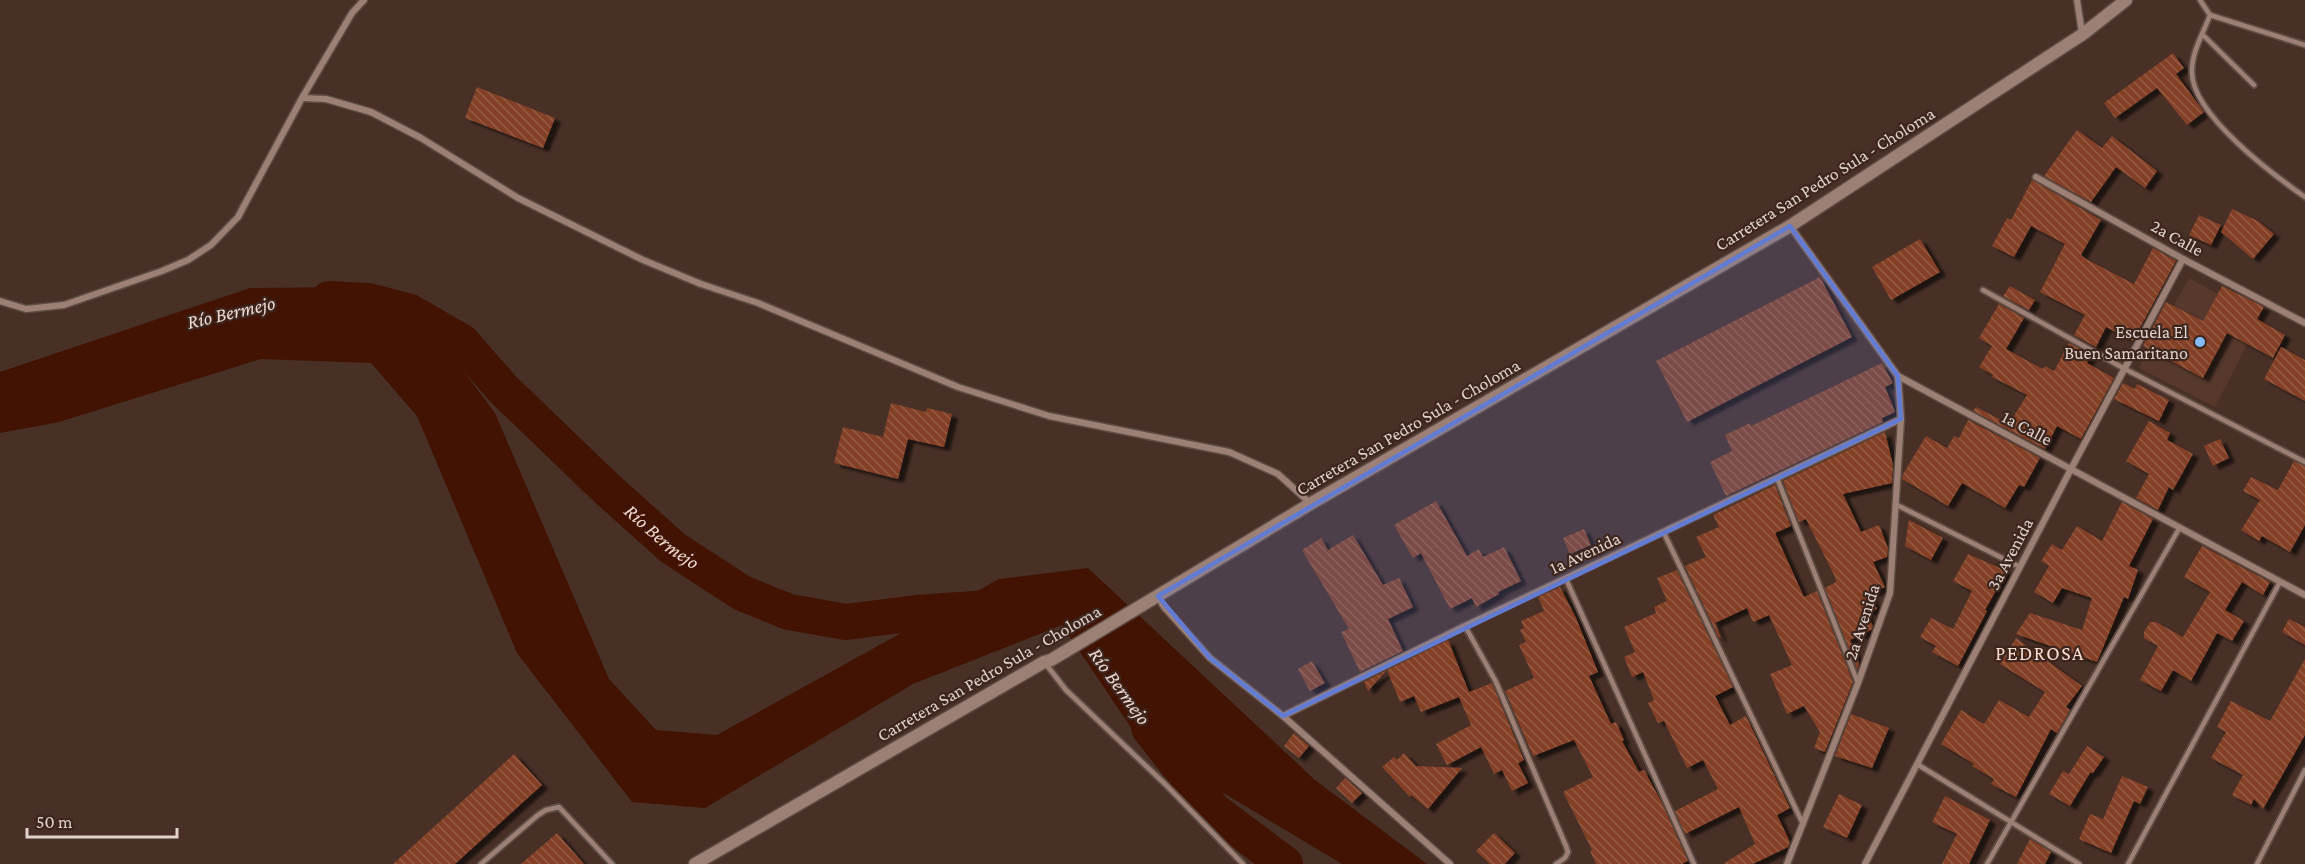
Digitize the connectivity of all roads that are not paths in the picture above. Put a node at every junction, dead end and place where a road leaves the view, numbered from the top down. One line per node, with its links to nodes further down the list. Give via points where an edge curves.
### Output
1 (364, 0): 10 (street)
2 (2077, 0): 6 (street)
3 (2126, 0): 6 (main road, Carretera San Pedro Sula - Choloma)
4 (2200, 0): 5 (lane)
5 (2210, 15): 7 (lane); 8 (lane)
6 (2083, 34): 13 (main road, Carretera San Pedro Sula - Choloma)
7 (2203, 35): 9 (lane); 12 (lane, via 2192,66 2197,93 2215,121 2268,171)
8 (2305, 45)
9 (2253, 85)
10 (302, 98): 16 (street, via 238,217 212,245 162,271 64,305 26,309); 24 (street, via 326,99 371,112 518,198 701,284 758,303 958,387 1049,416 1229,452 1278,474)
11 (2036, 177): 14 (street, 2a Calle)
12 (2305, 197)
13 (1790, 226): 19 (street, 1a Calle); 24 (main road, Carretera San Pedro Sula - Choloma)
14 (2183, 259): 17 (street, 2a Calle); 18 (street, 3a Avenida)
15 (1983, 290): 18 (lane)
16 (0, 301)
17 (2305, 323)
18 (2125, 369): 21 (lane); 22 (street, 3a Avenida)
19 (1898, 376): 20 (street, 2a Avenida); 22 (street, 1a Calle)
20 (1901, 419): 23 (street, 1a Avenida); 25 (street, 2a Avenida)
21 (2305, 462)
22 (2071, 469): 26 (street, 1a Calle); 28 (street, 3a Avenida)
23 (1777, 478): 27 (street, 1a Avenida); 35 (lane)
24 (1310, 504): 32 (main road, Carretera San Pedro Sula - Choloma)
25 (1898, 505): 28 (lane); 35 (street, 2a Avenida, via 1890,592)
26 (2180, 527): 30 (street, 1a Calle); 39 (lane)
27 (1664, 533): 29 (street, 1a Avenida); 40 (lane)
28 (2020, 567): 37 (street, 3a Avenida)
29 (1566, 579): 33 (street, 1a Avenida); 47 (lane)
30 (2280, 582): 31 (street, 1a Calle); 52 (lane)
31 (2305, 595)
32 (1158, 596): 34 (main road, Carretera San Pedro Sula - Choloma); 36 (street, via 1210,658)
33 (1465, 626): 36 (street, 1a Avenida); 46 (lane, via 1496,682 1566,846 1565,858)
34 (1047, 661): 43 (main road, Carretera San Pedro Sula - Choloma); 44 (lane, via 1066,690)
35 (1858, 683): 40 (street, 2a Avenida)
36 (1282, 716): 45 (street)
37 (1917, 765): 39 (lane); 49 (street, 3a Avenida)
38 (2305, 770): 53 (lane)
39 (2009, 823): 50 (lane); 51 (lane)
40 (1803, 824): 48 (street, 2a Avenida)
41 (481, 864): 42 (lane, via 538,815 559,807)
42 (612, 864)
43 (695, 864)
44 (1243, 864)
45 (1450, 864)
46 (1556, 864)
47 (1694, 864)
48 (1787, 864)
49 (1865, 864)
50 (1987, 864)
51 (2079, 864)
52 (2128, 864)
53 (2257, 864)

